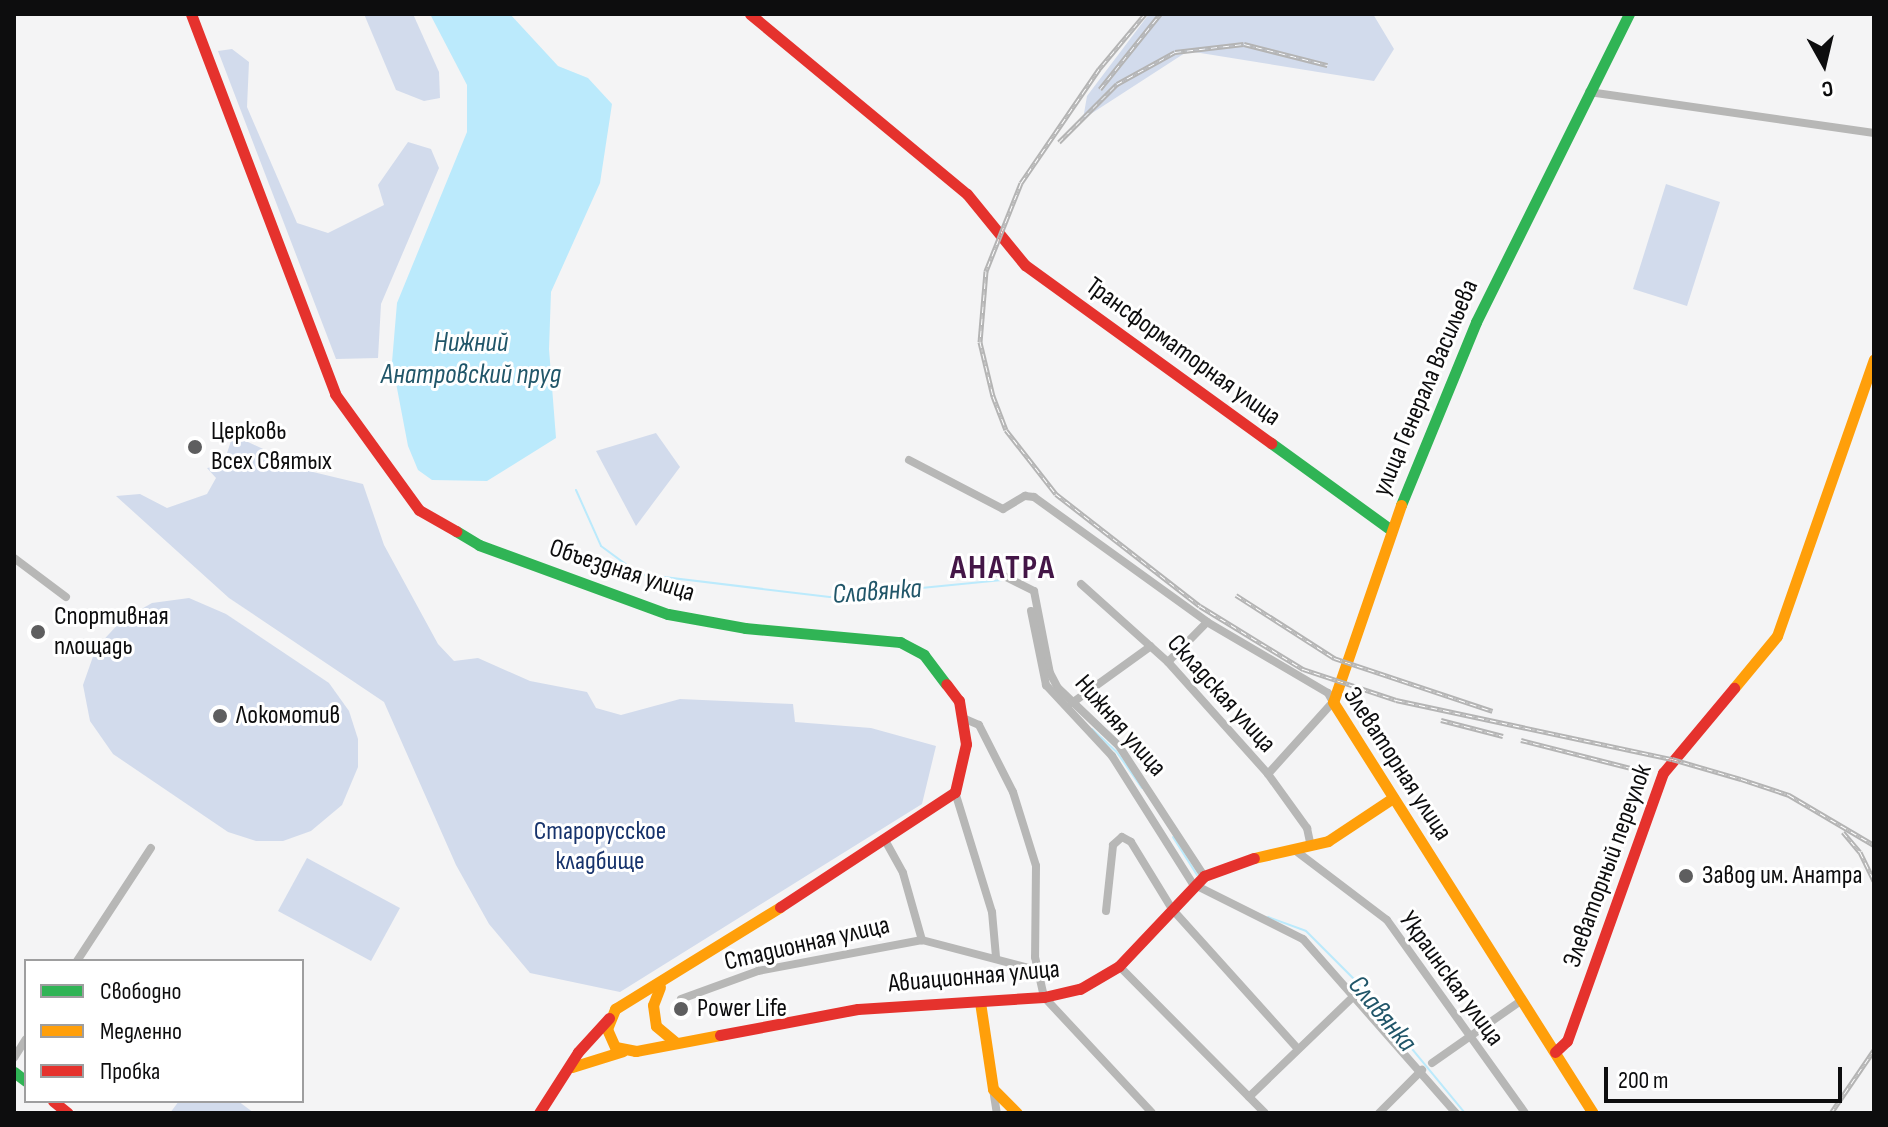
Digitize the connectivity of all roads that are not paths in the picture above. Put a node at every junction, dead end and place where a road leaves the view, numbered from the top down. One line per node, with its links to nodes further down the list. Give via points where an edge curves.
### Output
1 (191, 14): 19 (main road, Объездная улица, via 335,394 419,510 479,545 668,614 745,628 900,642 924,655 950,683)
2 (750, 14): 8 (main road, Трансформаторная улица, via 967,194 1025,265)
3 (1629, 14): 4 (main road, улица Генерала Васильева)
4 (1589, 92): 5 (street); 8 (main road, улица Генерала Васильева, via 1476,322)
5 (1874, 133)
6 (1874, 359): 50 (main road, Элеваторный переулок, via 1777,636 1747,679 1663,773 1570,1031)
7 (909, 460): 14 (street, Элеваторная улица, via 1003,509 1025,496 1034,497)
8 (1390, 529): 17 (main road, улица Генерала Васильева)
9 (14, 558): 12 (street)
10 (992, 570): 18 (street, Нижняя улица, via 1034,591 1050,673)
11 (1081, 584): 15 (street, Складская улица)
12 (66, 597)
13 (1031, 611): 28 (street, Нижняя улица, via 1046,685 1112,756)
14 (1207, 622): 16 (street); 17 (street, Элеваторная улица, via 1328,693)
15 (1151, 646): 16 (street, Складская улица); 18 (street)
16 (1168, 662): 20 (street, Складская улица)
17 (1333, 702): 20 (street, улица Генерала Васильева); 22 (main road, Элеваторная улица)
18 (1072, 703): 27 (street, Нижняя улица, via 1119,746)
19 (965, 719): 21 (main road, Объездная улица, via 964,759); 35 (street, via 979,725 1013,792 1036,866)
20 (1268, 774): 24 (street, Складская улица, via 1307,828)
21 (955, 792): 23 (main road); 32 (street, via 992,912)
22 (1393, 798): 24 (main road, Авиационная улица); 40 (main road, Элеваторная улица)
23 (886, 842): 31 (street, via 903,873); 36 (main road)
24 (1311, 847): 26 (main road, Авиационная улица)
25 (151, 848): 33 (street)
26 (1296, 851): 27 (main road, Авиационная улица, via 1224,865); 45 (street, Украинская улица, via 1387,920)
27 (1204, 876): 28 (main road, Авиационная улица)
28 (1193, 884): 29 (main road, Авиационная улица); 37 (street, via 1303,939)
29 (1172, 909): 30 (street, via 1131,842 1122,837 1113,845); 34 (main road, Авиационная улица); 48 (street)
30 (1106, 911)
31 (922, 940): 32 (street, Стадионная улица); 39 (street, Стадионная улица, via 758,971)
32 (996, 957): 35 (street, Стадионная улица)
33 (78, 959)
34 (1119, 966): 38 (main road, Авиационная улица, via 1094,983); 55 (street)
35 (1036, 970): 38 (street)
36 (660, 986): 42 (main road); 44 (main road)
37 (1356, 994): 48 (street); 53 (street)
38 (1044, 997): 41 (main road, Авиационная улица); 59 (street)
39 (681, 999)
40 (1522, 1000): 45 (street); 50 (main road, Элеваторная улица)
41 (980, 1002): 46 (main road, Авиационная улица, via 858,1009); 54 (main road)
42 (629, 1004): 43 (main road); 44 (main road, via 645,1008)
43 (610, 1018): 49 (main road, via 608,1036); 52 (main road)
44 (655, 1022): 46 (main road); 47 (main road)
45 (1470, 1037): 51 (street); 63 (street, Украинская улица)
46 (675, 1042): 47 (main road, Авиационная улица)
47 (643, 1049): 49 (main road)
48 (1298, 1049): 55 (street)
49 (623, 1051): 52 (main road, via 594,1056)
50 (1555, 1052): 64 (main road, Элеваторная улица)
51 (1432, 1063)
52 (568, 1070): 56 (main road)
53 (1422, 1070): 61 (street); 62 (street)
54 (993, 1089): 57 (street); 58 (main road)
55 (1249, 1097): 60 (street)
56 (539, 1113)
57 (997, 1113)
58 (1017, 1113)
59 (1152, 1113)
60 (1265, 1113)
61 (1379, 1113)
62 (1456, 1113)
63 (1525, 1113)
64 (1593, 1113)

